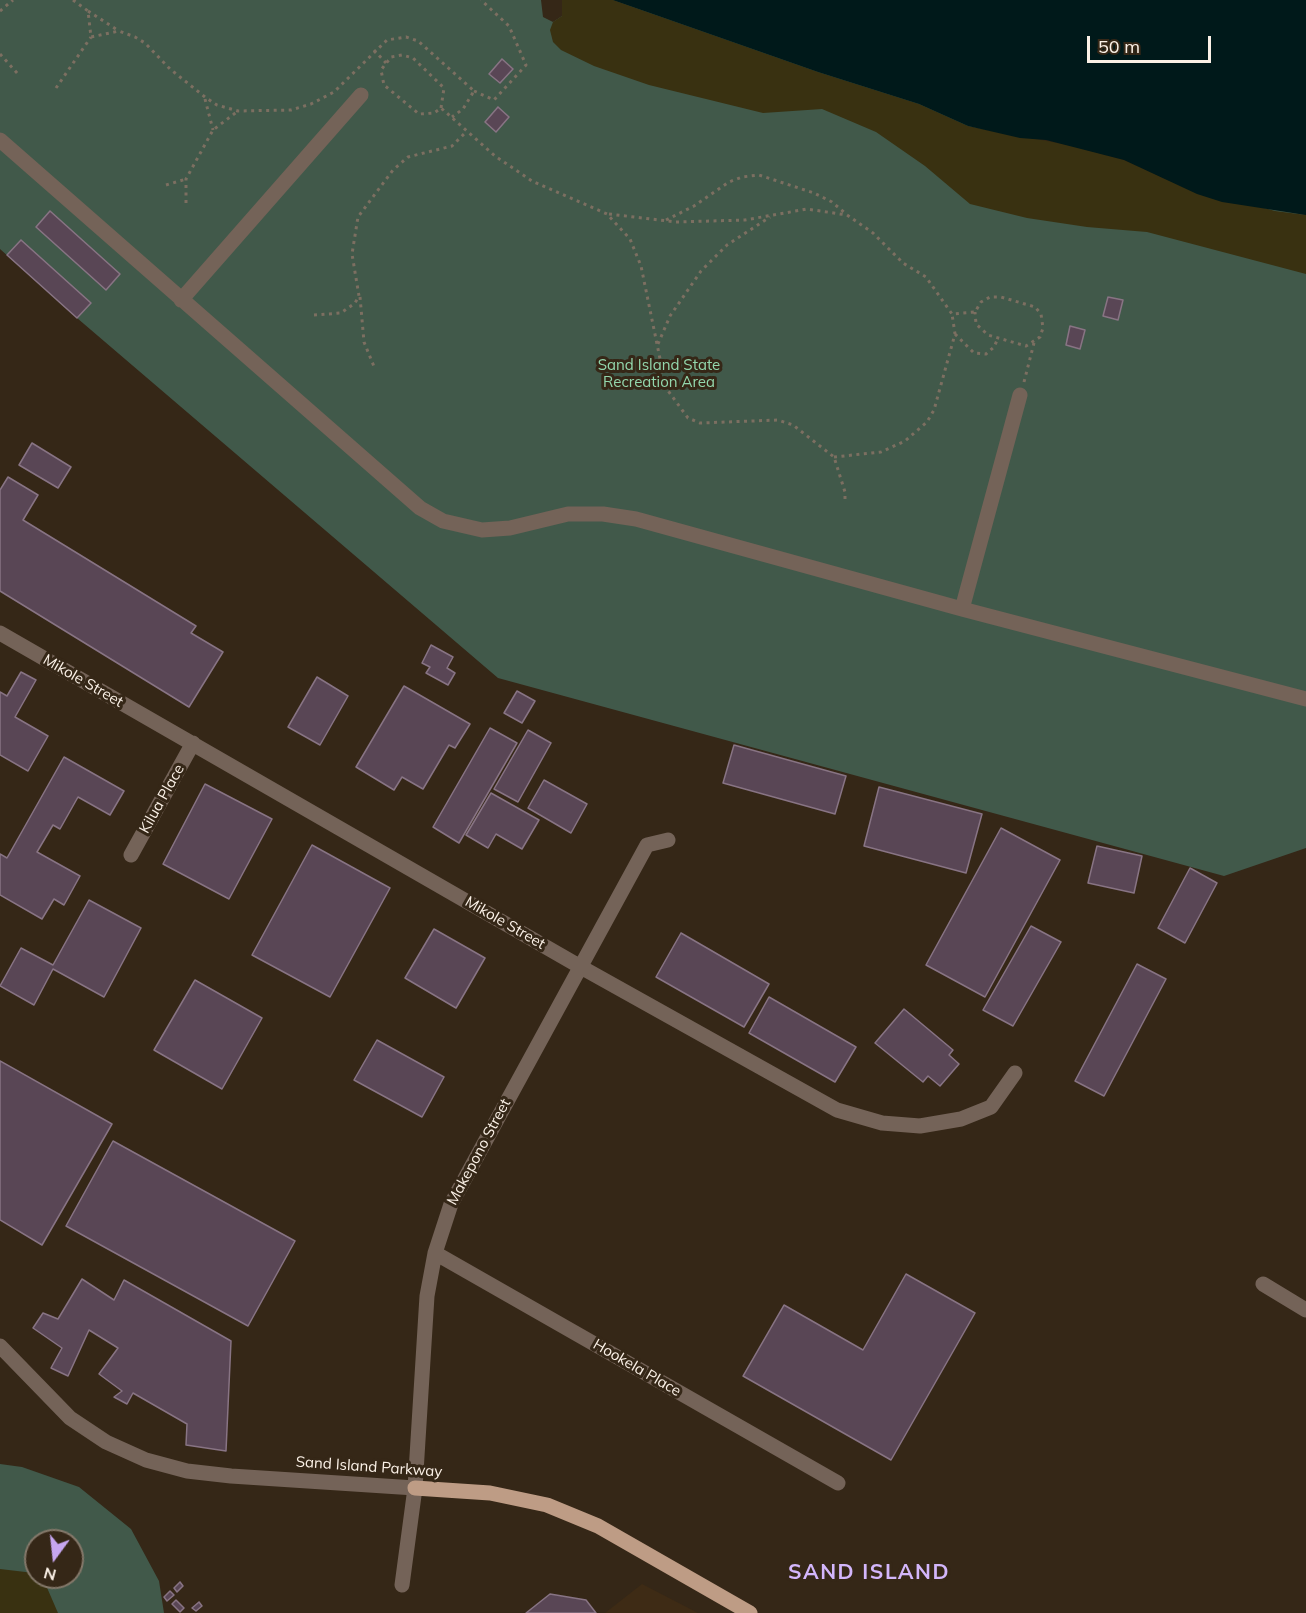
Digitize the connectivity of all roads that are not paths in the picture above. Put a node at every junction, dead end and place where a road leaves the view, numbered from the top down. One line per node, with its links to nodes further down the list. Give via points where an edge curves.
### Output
1 (361, 96): 3 (street)
2 (0, 140): 3 (street)
3 (181, 300): 5 (street, via 420,508 443,521 489,530 568,514 619,516)
4 (1020, 395): 5 (street)
5 (962, 609): 7 (street)
6 (0, 633): 8 (street, Mikole Street)
7 (1306, 699)
8 (193, 743): 10 (street, Kilua Place); 11 (street, Mikole Street)
9 (668, 840): 11 (street, Makepono Street, via 647,845)
10 (131, 855)
11 (579, 966): 12 (street, Mikole Street, via 837,1110 882,1123 920,1126 961,1119 991,1107); 13 (street, Makepono Street, via 451,1204)
12 (1015, 1073)
13 (435, 1253): 17 (street, Hookela Place); 18 (street, Makepono Street, via 427,1296)
14 (1263, 1284): 15 (street)
15 (1306, 1310)
16 (0, 1346): 18 (street, Sand Island Parkway, via 70,1418 106,1442 146,1460 187,1471 231,1476)
17 (838, 1483)
18 (415, 1488): 19 (street, Makepono Street); 20 (main road, Sand Island Parkway, via 490,1493 547,1506 598,1526)
19 (402, 1585)
20 (750, 1613)

